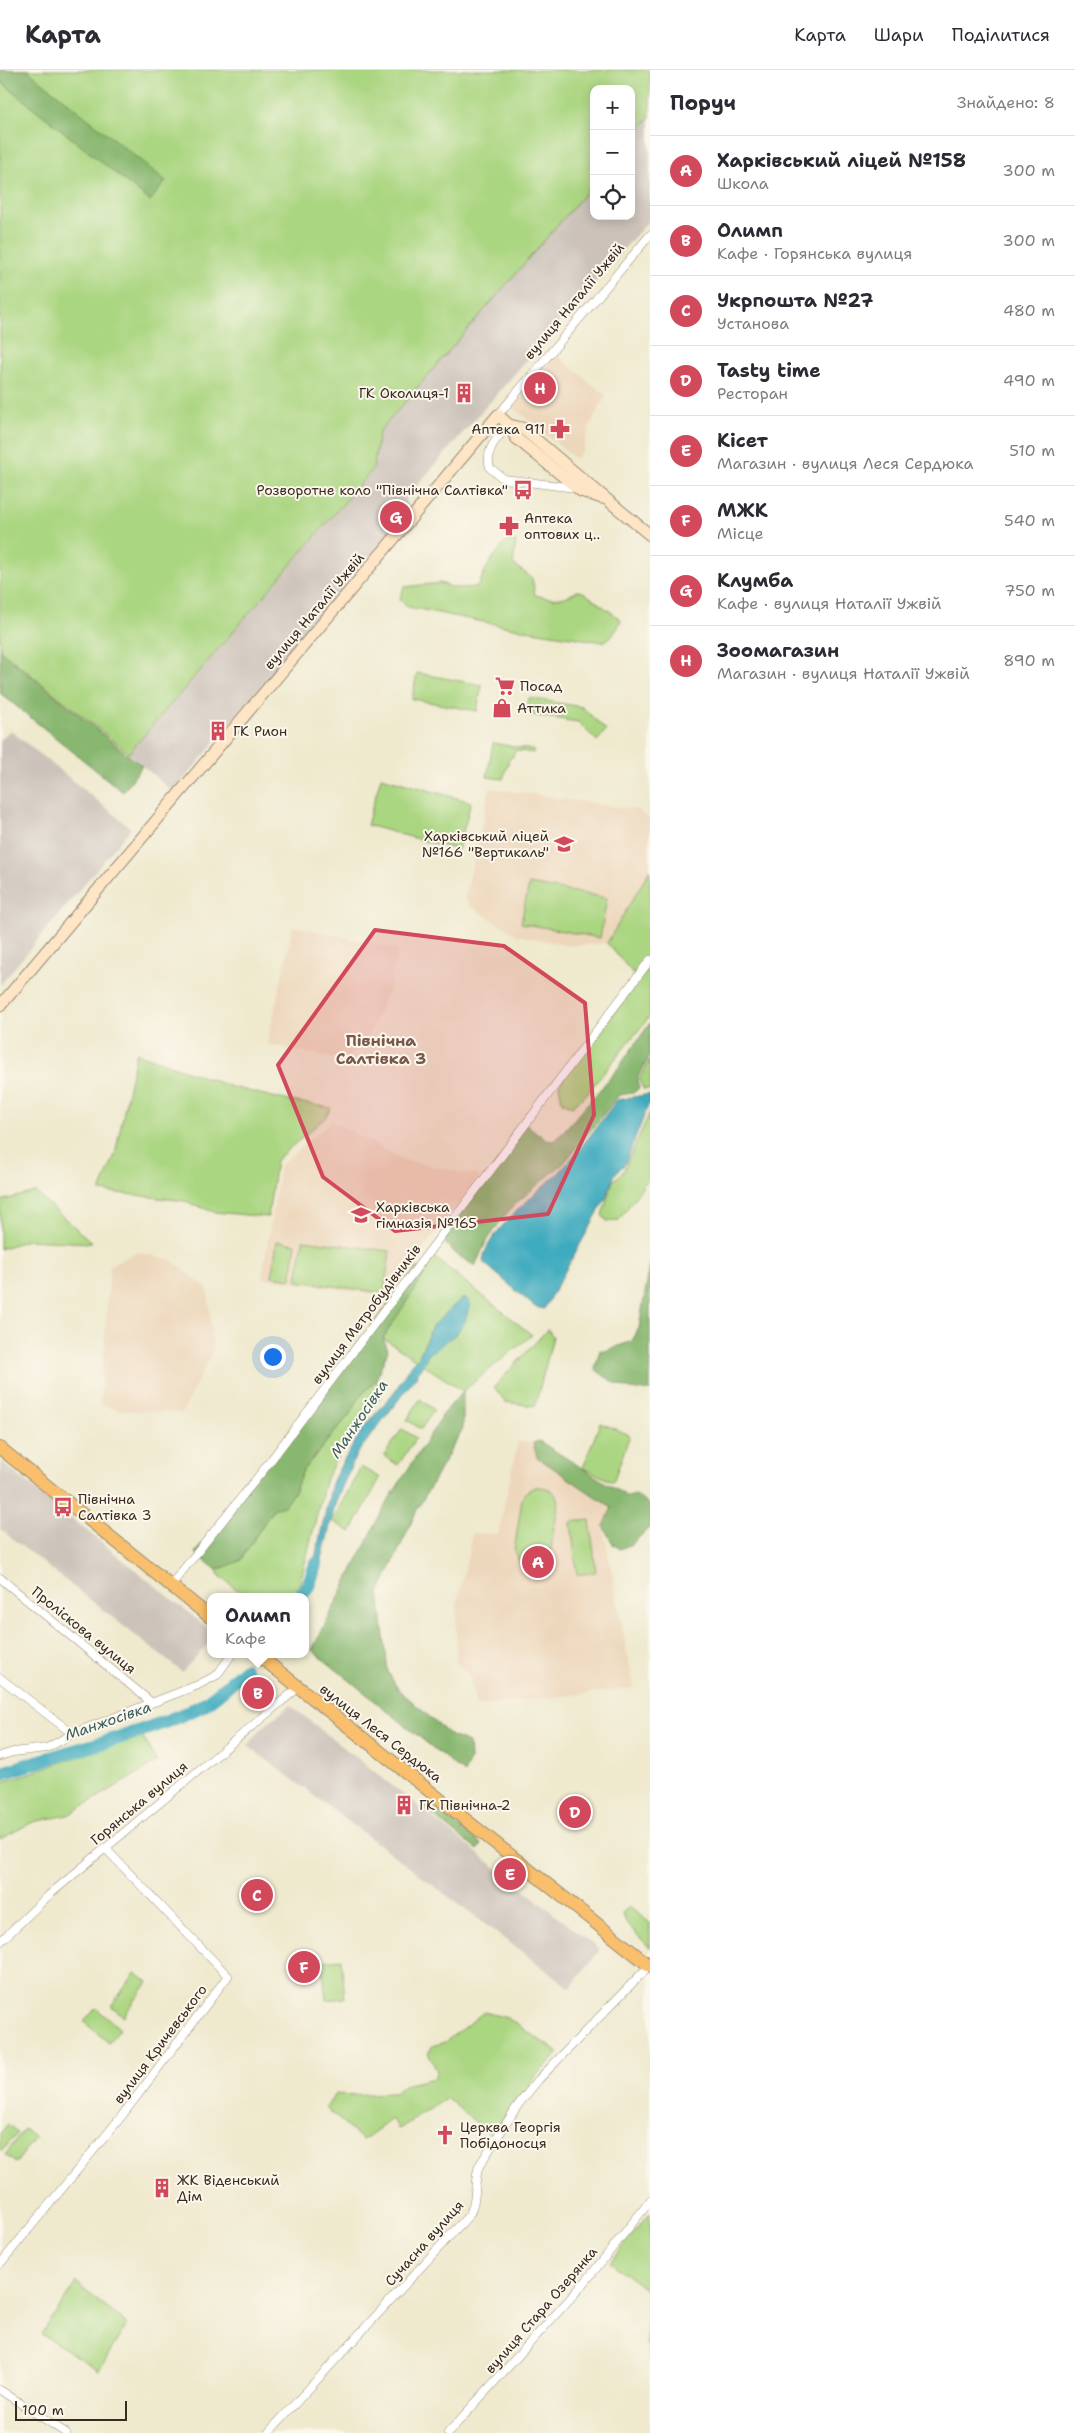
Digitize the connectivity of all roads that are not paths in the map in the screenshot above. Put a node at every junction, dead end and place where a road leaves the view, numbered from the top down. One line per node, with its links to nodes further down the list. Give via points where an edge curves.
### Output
1 (650, 234): 2 (street, вулиця Наталії Ужвій)
2 (498, 415): 3 (main road); 8 (main road, вулиця Наталії Ужвій)
3 (509, 425): 4 (main road, via 516,438); 4 (street, via 490,449 487,458 490,468 504,479); 5 (main road, via 522,428)
4 (577, 488): 5 (main road)
5 (602, 498): 6 (main road)
6 (650, 535)
7 (650, 960): 11 (street, вулиця Метробудівників, via 265,1468)
8 (0, 1006)
9 (0, 1448): 11 (main road)
10 (0, 1578): 17 (street, Проліскова вулиця)
11 (170, 1586): 12 (main road)
12 (207, 1615)
13 (229, 1658): 17 (street, via 217,1675)
14 (263, 1658): 16 (main road, вулиця Леся Сердюка)
15 (0, 1678): 18 (street)
16 (299, 1687): 20 (street, Горянська вулиця); 22 (main road, вулиця Леся Сердюка)
17 (152, 1702): 18 (street)
18 (73, 1734): 19 (street, via 48,1748)
19 (0, 1756)
20 (105, 1848): 21 (street, Горянська вулиця); 24 (street, вулиця Кричевського, via 228,1976 121,2117)
21 (0, 1942)
22 (650, 1966): 27 (street, Сучасна вулиця, via 539,2078 518,2104 479,2166 470,2214)
23 (650, 2201): 28 (street, вулиця Стара Озерянка, via 586,2280)
24 (0, 2264)
25 (0, 2390): 26 (street)
26 (66, 2433)
27 (268, 2433)
28 (448, 2433)

